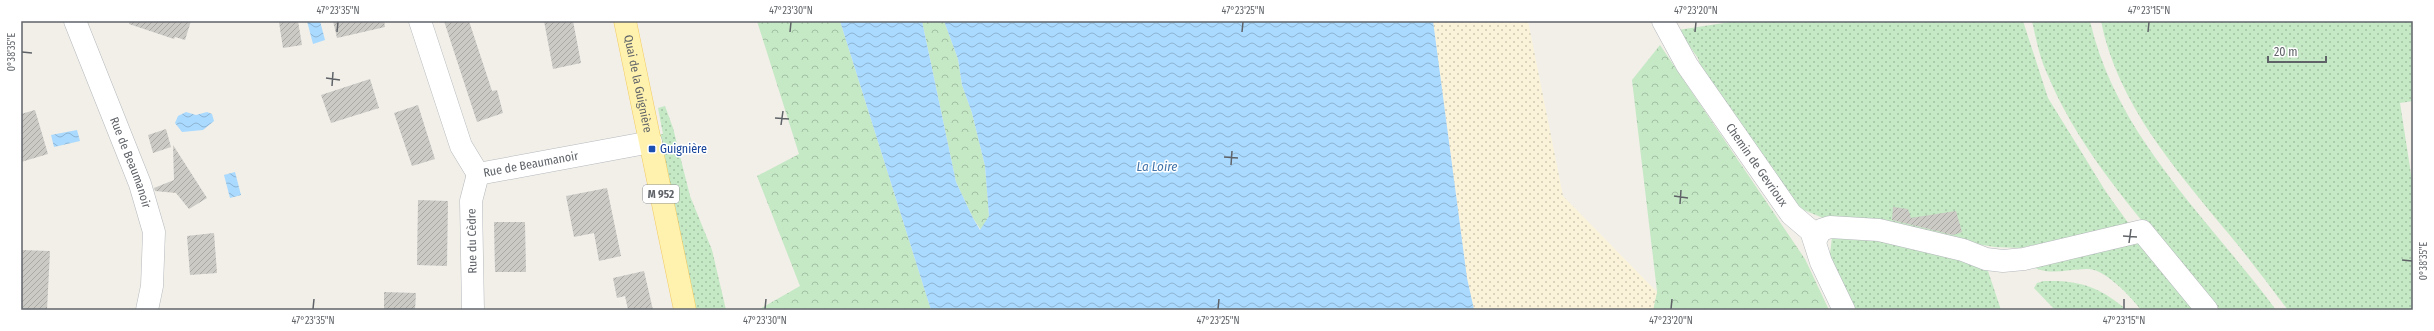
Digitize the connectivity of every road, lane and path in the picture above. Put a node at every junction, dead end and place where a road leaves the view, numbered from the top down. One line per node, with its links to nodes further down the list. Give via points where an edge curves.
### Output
1 (75, 21): 8 (street, Rue de Beaumanoir, via 140,184 154,232 152,286)
2 (420, 21): 6 (street, Rue de Beaumanoir, via 461,146)
3 (624, 21): 5 (main road, Quai de la Guignière / M 952)
4 (1663, 21): 7 (street, Chemin de Gevrioux, via 1702,86 1791,214 1807,226)
5 (651, 142): 6 (street, Rue de Beaumanoir); 10 (main road, Quai de la Guignière / M 952)
6 (478, 174): 9 (street, Rue du Cèdre, via 471,201)
7 (1815, 241): 11 (street, Chemin de Gevrioux, via 1821,262); 12 (street, via 1821,230 1830,227 1880,230 1986,258 2003,260 2024,259 2142,231)
8 (147, 310)
9 (473, 310)
10 (685, 310)
11 (1844, 310)
12 (2207, 310)

